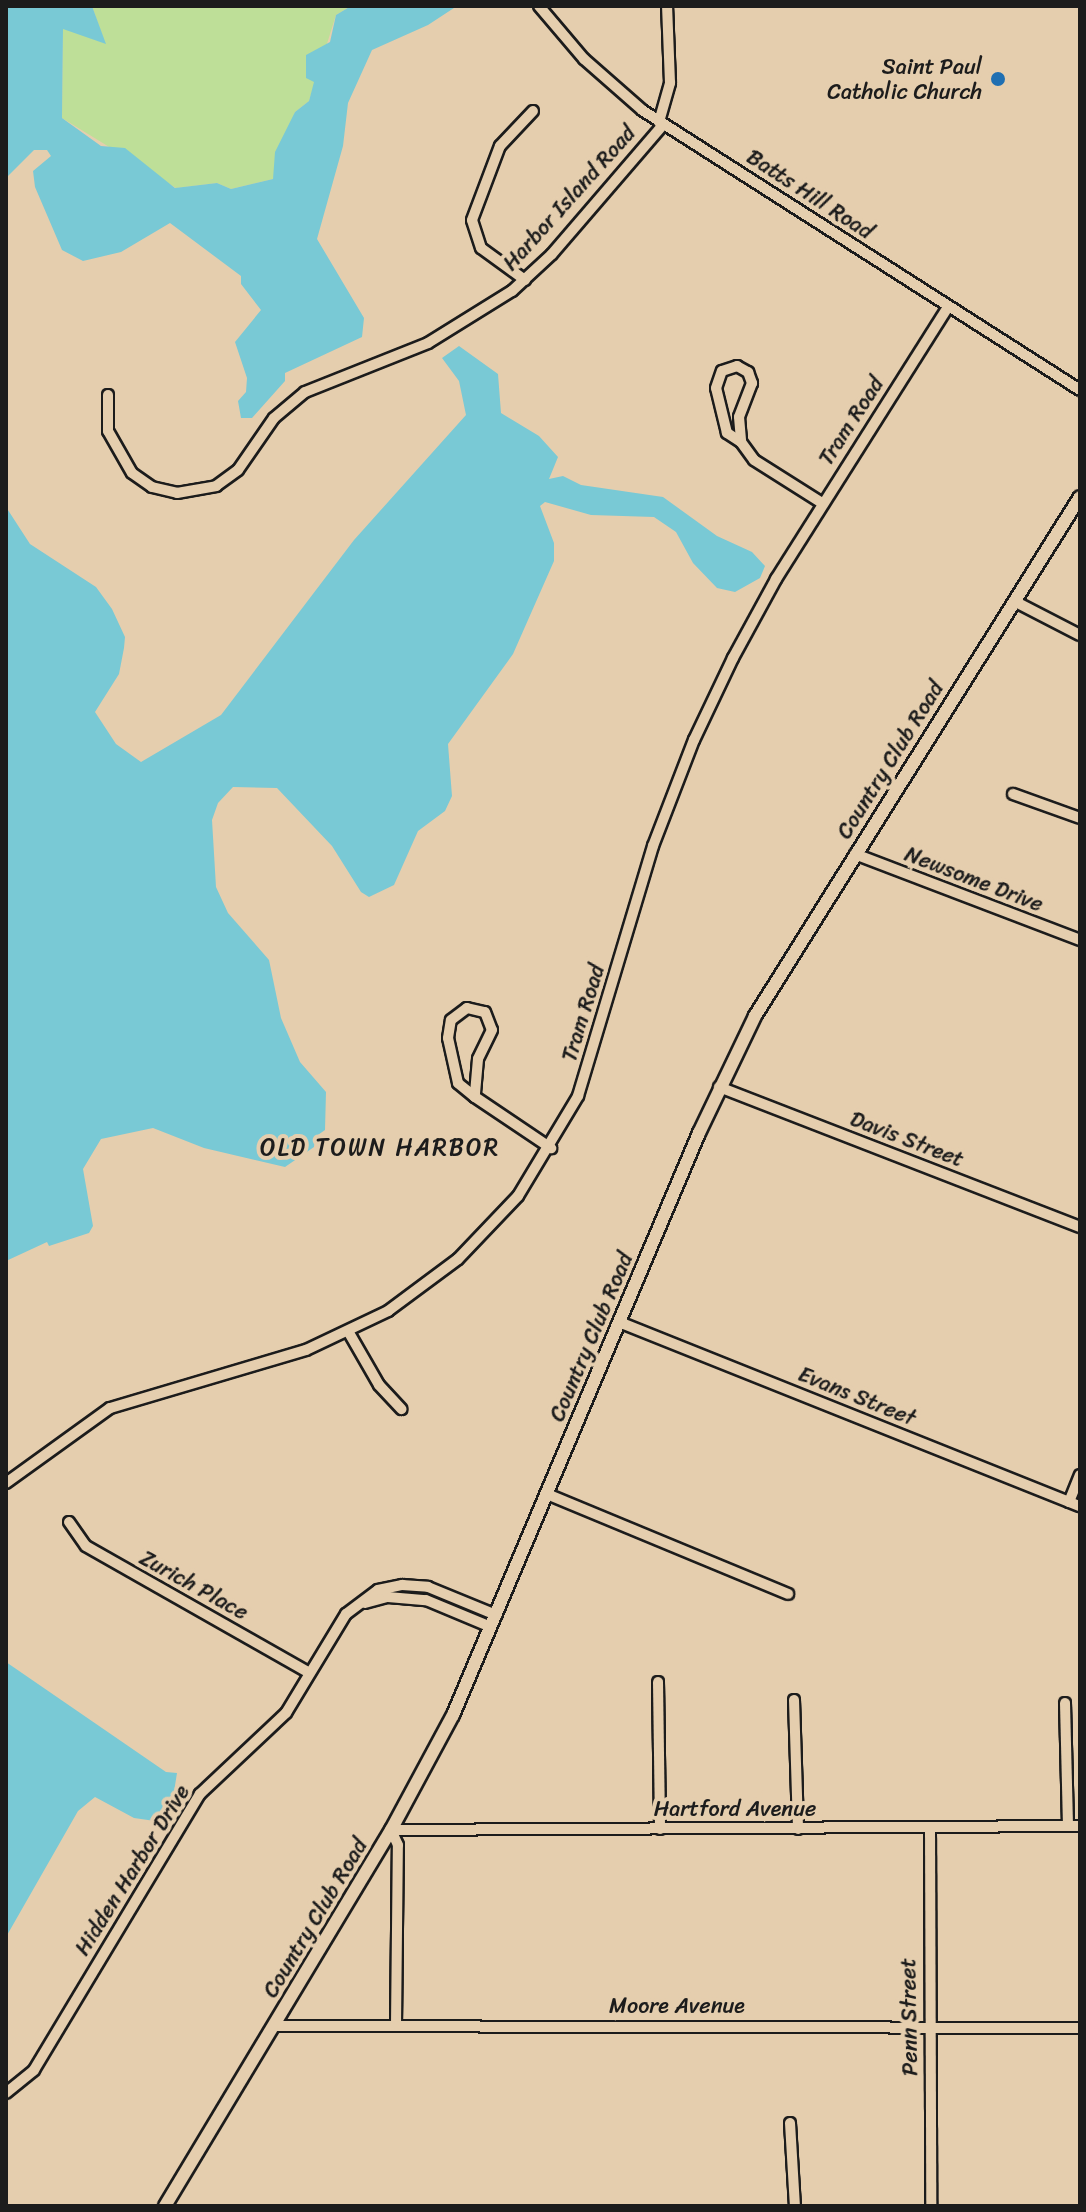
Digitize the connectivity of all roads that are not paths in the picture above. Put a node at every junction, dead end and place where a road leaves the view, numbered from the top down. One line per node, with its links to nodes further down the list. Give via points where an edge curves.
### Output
1 (539, 6): 4 (street, Batts Hill Road, via 593,68)
2 (667, 6): 4 (street, via 670,83)
3 (533, 111): 5 (street, via 500,146 472,220 481,248)
4 (661, 123): 5 (street, Harbor Island Road); 6 (street, Batts Hill Road)
5 (525, 280): 8 (street, Harbor Island Road, via 434,340 305,392 274,418 238,470 206,489 164,490 132,473 108,431)
6 (948, 307): 7 (street, Batts Hill Road); 11 (street, Tram Road)
7 (1080, 390)
8 (108, 395)
9 (741, 442): 9 (street, via 739,417 752,383 748,372 737,366 722,371 716,388 727,433); 11 (street, via 754,460)
10 (1080, 497): 12 (street, Country Club Road)
11 (822, 503): 20 (street, Tram Road, via 770,589 694,740 653,846 588,1069)
12 (1014, 601): 13 (street); 16 (street, Country Club Road)
13 (1080, 635)
14 (1013, 794): 15 (street)
15 (1080, 818)
16 (855, 854): 17 (street, Newsome Drive); 18 (street, Country Club Road, via 755,1016)
17 (1080, 940)
18 (719, 1087): 21 (street, Davis Street); 22 (street, Country Club Road)
19 (475, 1097): 19 (street, via 458,1083 448,1038 451,1020 467,1008 485,1012 492,1030 478,1059); 20 (street)
20 (551, 1148): 23 (street, Tram Road, via 518,1196 458,1259 413,1295)
21 (1080, 1227)
22 (619, 1322): 27 (street, Country Club Road); 28 (street, Evans Street)
23 (348, 1331): 24 (street, via 379,1385); 26 (street, Tram Road, via 250,1370 110,1408)
24 (401, 1409)
25 (1080, 1475): 28 (street)
26 (6, 1483)
27 (547, 1494): 31 (street); 32 (street, Country Club Road)
28 (1069, 1502): 29 (street, Evans Street)
29 (1080, 1506)
30 (69, 1522): 33 (street, Zurich Place, via 86,1546)
31 (788, 1594)
32 (494, 1621): 33 (street, Hidden Harbor Drive, via 428,1587 378,1590 331,1632); 41 (street, Country Club Road, via 453,1715)
33 (308, 1672): 46 (street, Hidden Harbor Drive, via 270,1731 200,1794 34,2070)
34 (658, 1682): 39 (street)
35 (794, 1700): 40 (street)
36 (1065, 1703): 37 (street)
37 (1074, 1826): 38 (street, Hartford Avenue)
38 (930, 1828): 40 (street, Hartford Avenue); 44 (street, Penn Street)
39 (660, 1829): 40 (street, Hartford Avenue); 41 (street, Hartford Avenue)
40 (798, 1829)
41 (391, 1830): 42 (street, via 398,1845); 43 (street, Country Club Road)
42 (396, 2025): 43 (street, Moore Avenue); 44 (street, Moore Avenue)
43 (274, 2026): 48 (street, Country Club Road)
44 (931, 2027): 45 (street, Moore Avenue); 50 (street, Penn Street)
45 (1080, 2028)
46 (6, 2093)
47 (790, 2123): 49 (street)
48 (165, 2206)
49 (795, 2206)
50 (931, 2206)

